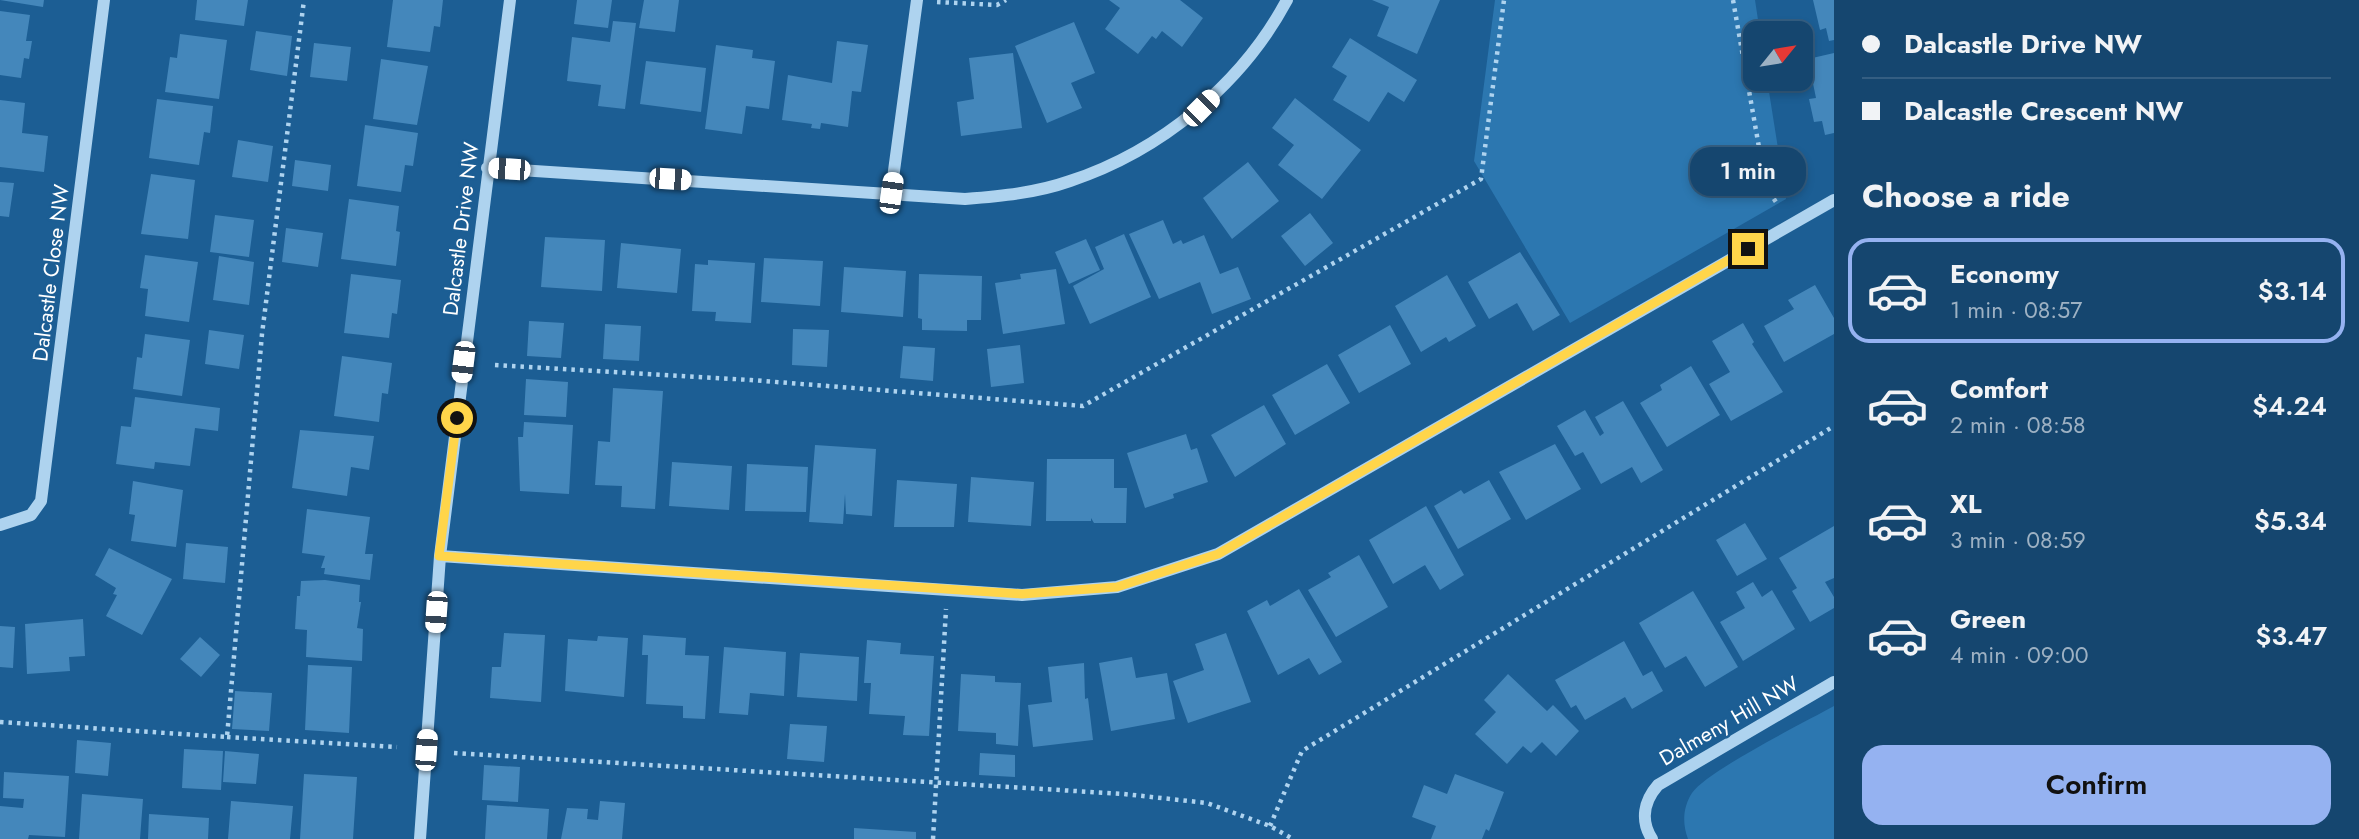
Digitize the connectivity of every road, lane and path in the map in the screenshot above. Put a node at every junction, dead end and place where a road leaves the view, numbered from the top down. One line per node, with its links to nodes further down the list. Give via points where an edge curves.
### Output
1 (104, 0): 16 (street, Dalcastle Close NW, via 41,501 31,515)
2 (304, 0): 21 (path, via 262,334)
3 (510, 0): 10 (street, Dalcastle Drive NW)
4 (916, 0): 11 (street)
5 (1006, 0): 9 (path, via 997,5)
6 (1287, 0): 11 (street, via 1243,65 1201,108 1129,156 1070,181 1016,195 965,199)
7 (1504, 0): 14 (path, via 1481,179 1083,406)
8 (1733, 0): 13 (path, via 1766,187)
9 (937, 2)
10 (487, 167): 11 (street); 17 (street, Dalcastle Drive NW)
11 (891, 193)
12 (1834, 200): 18 (street, via 1218,554 1117,587 1022,594)
13 (1778, 205)
14 (495, 365)
15 (1834, 426): 25 (path, via 1302,751)
16 (0, 525)
17 (439, 556): 18 (street); 26 (street, Dalcastle Drive NW)
18 (948, 590): 24 (path)
19 (1834, 682): 29 (street, Dalmeny Hill NW, via 1658,785 1644,812)
20 (0, 722): 21 (path)
21 (227, 737): 22 (path)
22 (397, 747)
23 (454, 753): 24 (path)
24 (936, 784): 25 (path, via 1207,803); 27 (path)
25 (1270, 827): 28 (path)
26 (420, 839)
27 (933, 839)
28 (1293, 839)
29 (1651, 839)

